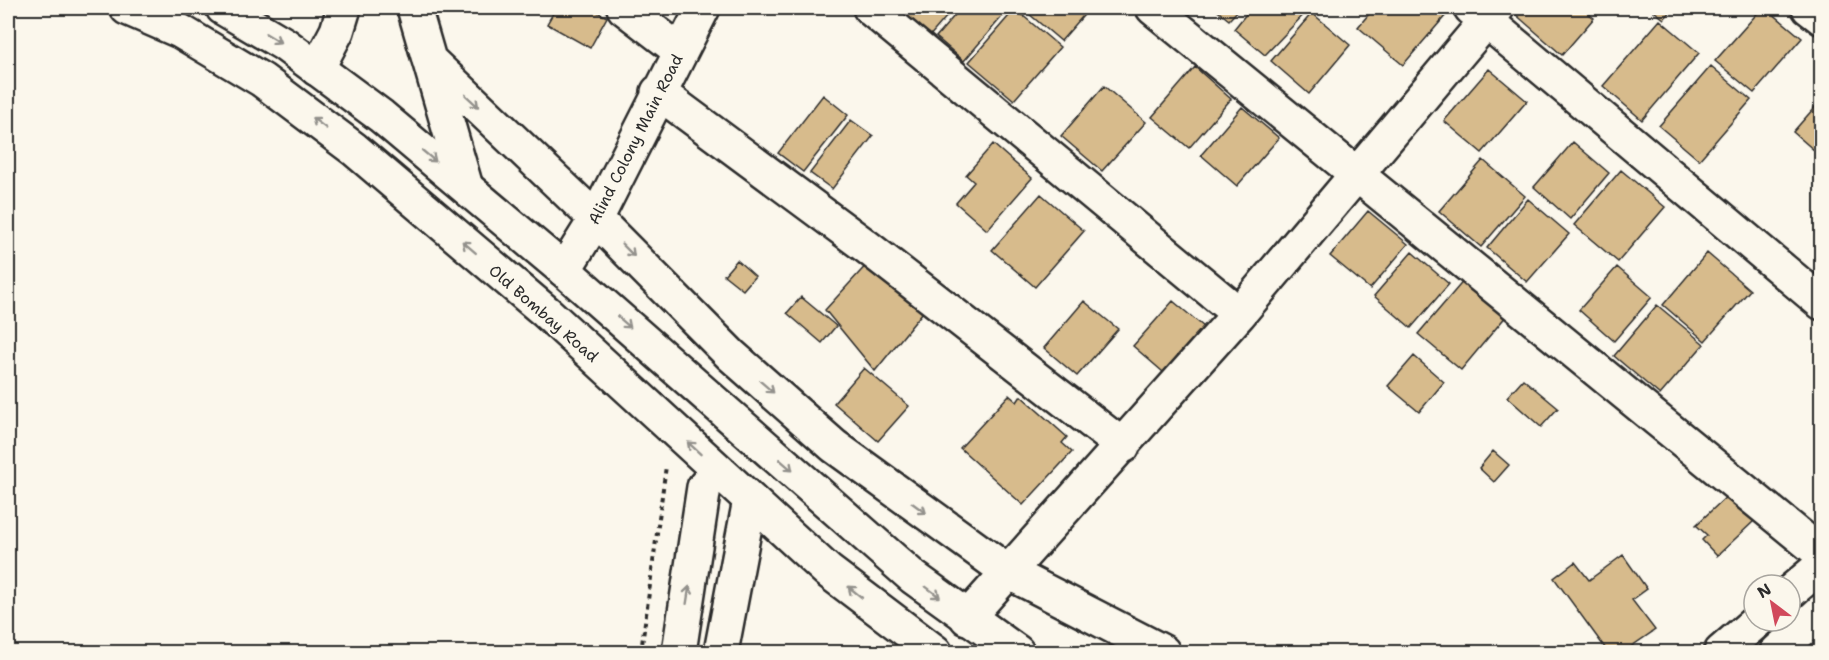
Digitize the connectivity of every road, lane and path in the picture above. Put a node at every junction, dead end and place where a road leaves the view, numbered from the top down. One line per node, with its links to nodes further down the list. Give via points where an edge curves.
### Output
1 (127, 8): 22 (street, Old Bombay Road, one-way to 1, via 546,312 354,149 262,80 180,31)
2 (223, 8): 14 (street, one-way to 14, via 284,44)
3 (344, 8): 14 (street)
4 (414, 8): 13 (street)
5 (624, 8): 12 (street)
6 (703, 8): 12 (street, Alind Colony Main Road)
7 (870, 8): 21 (street)
8 (1153, 8): 16 (street)
9 (1809, 8): 11 (street)
10 (1485, 12): 16 (street); 20 (street)
11 (1821, 18)
12 (680, 51): 15 (street, Alind Colony Main Road)
13 (429, 60): 17 (street); 18 (street, one-way to 18)
14 (317, 69): 17 (street, one-way to 17)
15 (658, 92): 18 (street, Alind Colony Main Road); 23 (street, via 867,247)
16 (1357, 175): 21 (street); 26 (street)
17 (466, 187): 19 (street)
18 (596, 219): 19 (street, Alind Colony Main Road); 28 (street, one-way to 28, via 731,355 834,446)
19 (564, 270): 31 (street, one-way to 31, via 913,577)
20 (1821, 303)
21 (1239, 314): 23 (street)
22 (672, 427): 24 (street, Old Bombay Road, one-way to 22); 33 (path)
23 (1124, 446): 28 (street)
24 (718, 471): 25 (street, Old Bombay Road); 34 (street, one-way to 24, via 704,487)
25 (750, 500): 35 (street); 36 (street, Old Bombay Road, one-way to 25, via 828,571)
26 (1821, 554)
27 (1821, 565): 29 (street)
28 (1008, 572): 31 (street); 38 (street)
29 (1802, 582)
30 (1821, 611): 40 (street)
31 (967, 618): 37 (street)
32 (1743, 633): 39 (street)
33 (641, 652)
34 (679, 652)
35 (721, 652)
36 (935, 652)
37 (1017, 652)
38 (1163, 652)
39 (1721, 652)
40 (1777, 652)

